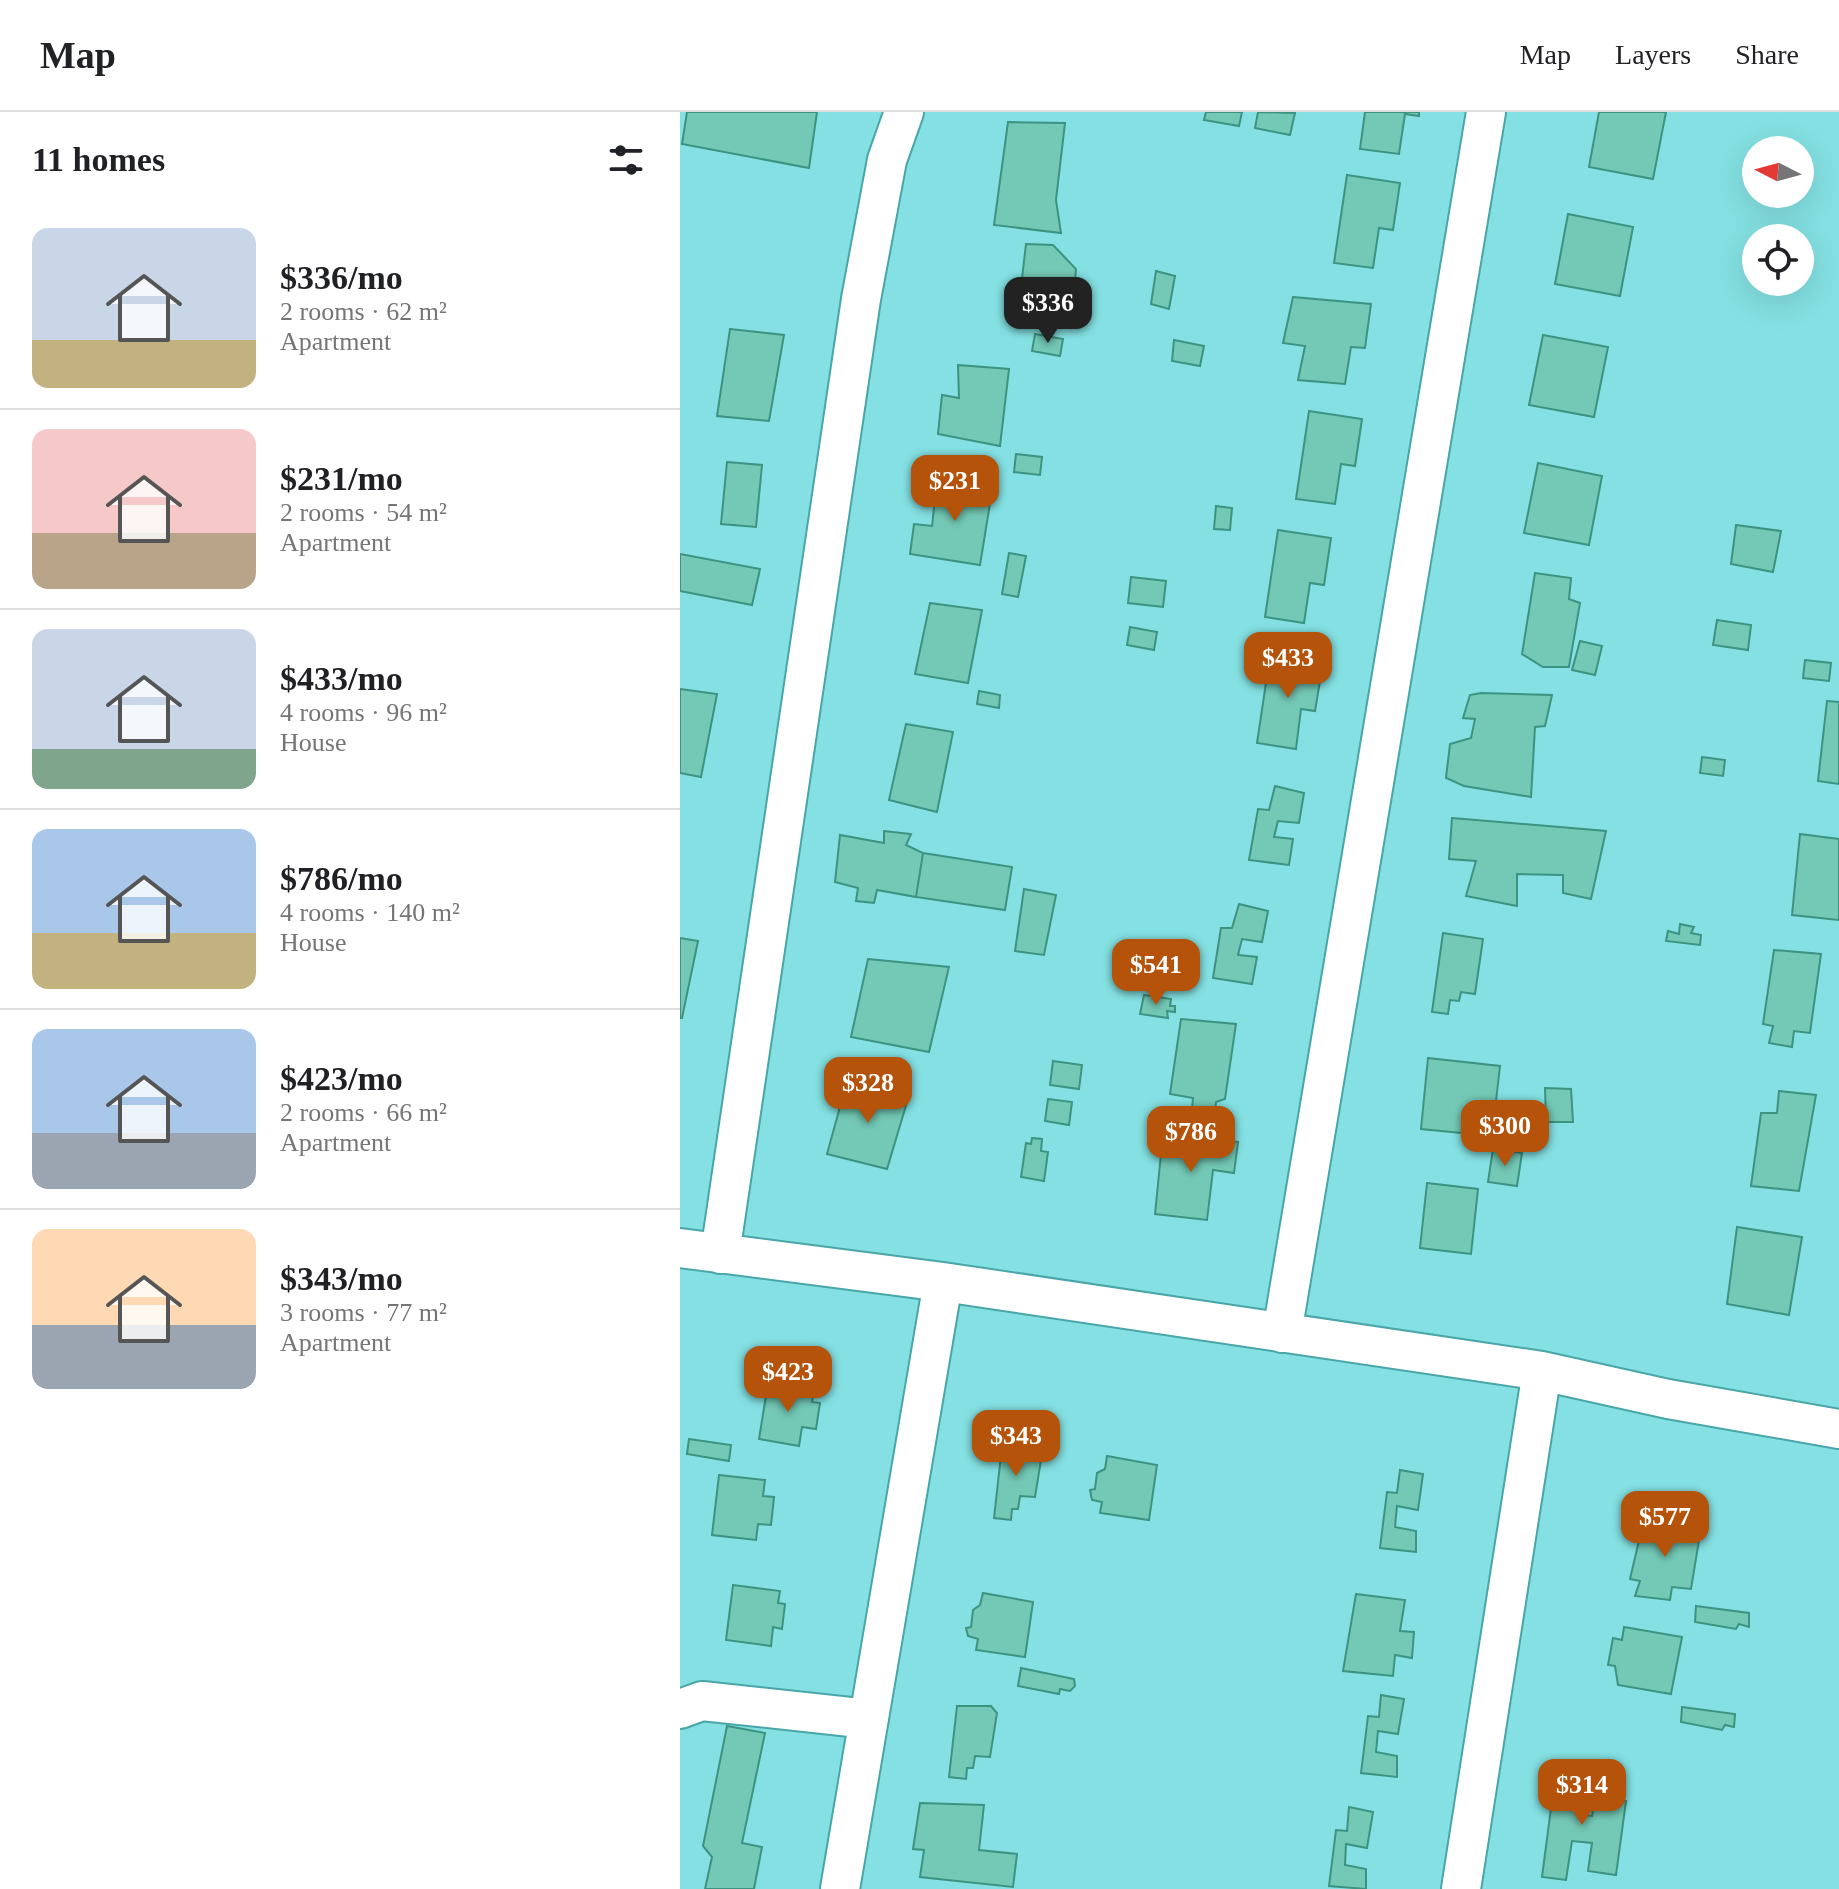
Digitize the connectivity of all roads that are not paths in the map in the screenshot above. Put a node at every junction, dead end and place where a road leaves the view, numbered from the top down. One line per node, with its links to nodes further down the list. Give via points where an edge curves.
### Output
1 (904, 112): 4 (street, via 887,160 861,299)
2 (1486, 112): 6 (street)
3 (680, 1248): 4 (street)
4 (720, 1254): 5 (street)
5 (943, 1282): 6 (street); 10 (street)
6 (1282, 1333): 7 (street)
7 (1542, 1371): 8 (street); 12 (street)
8 (1839, 1429)
9 (680, 1709): 10 (street, via 702,1701)
10 (869, 1719): 11 (street)
11 (840, 1889)
12 (1461, 1889)

